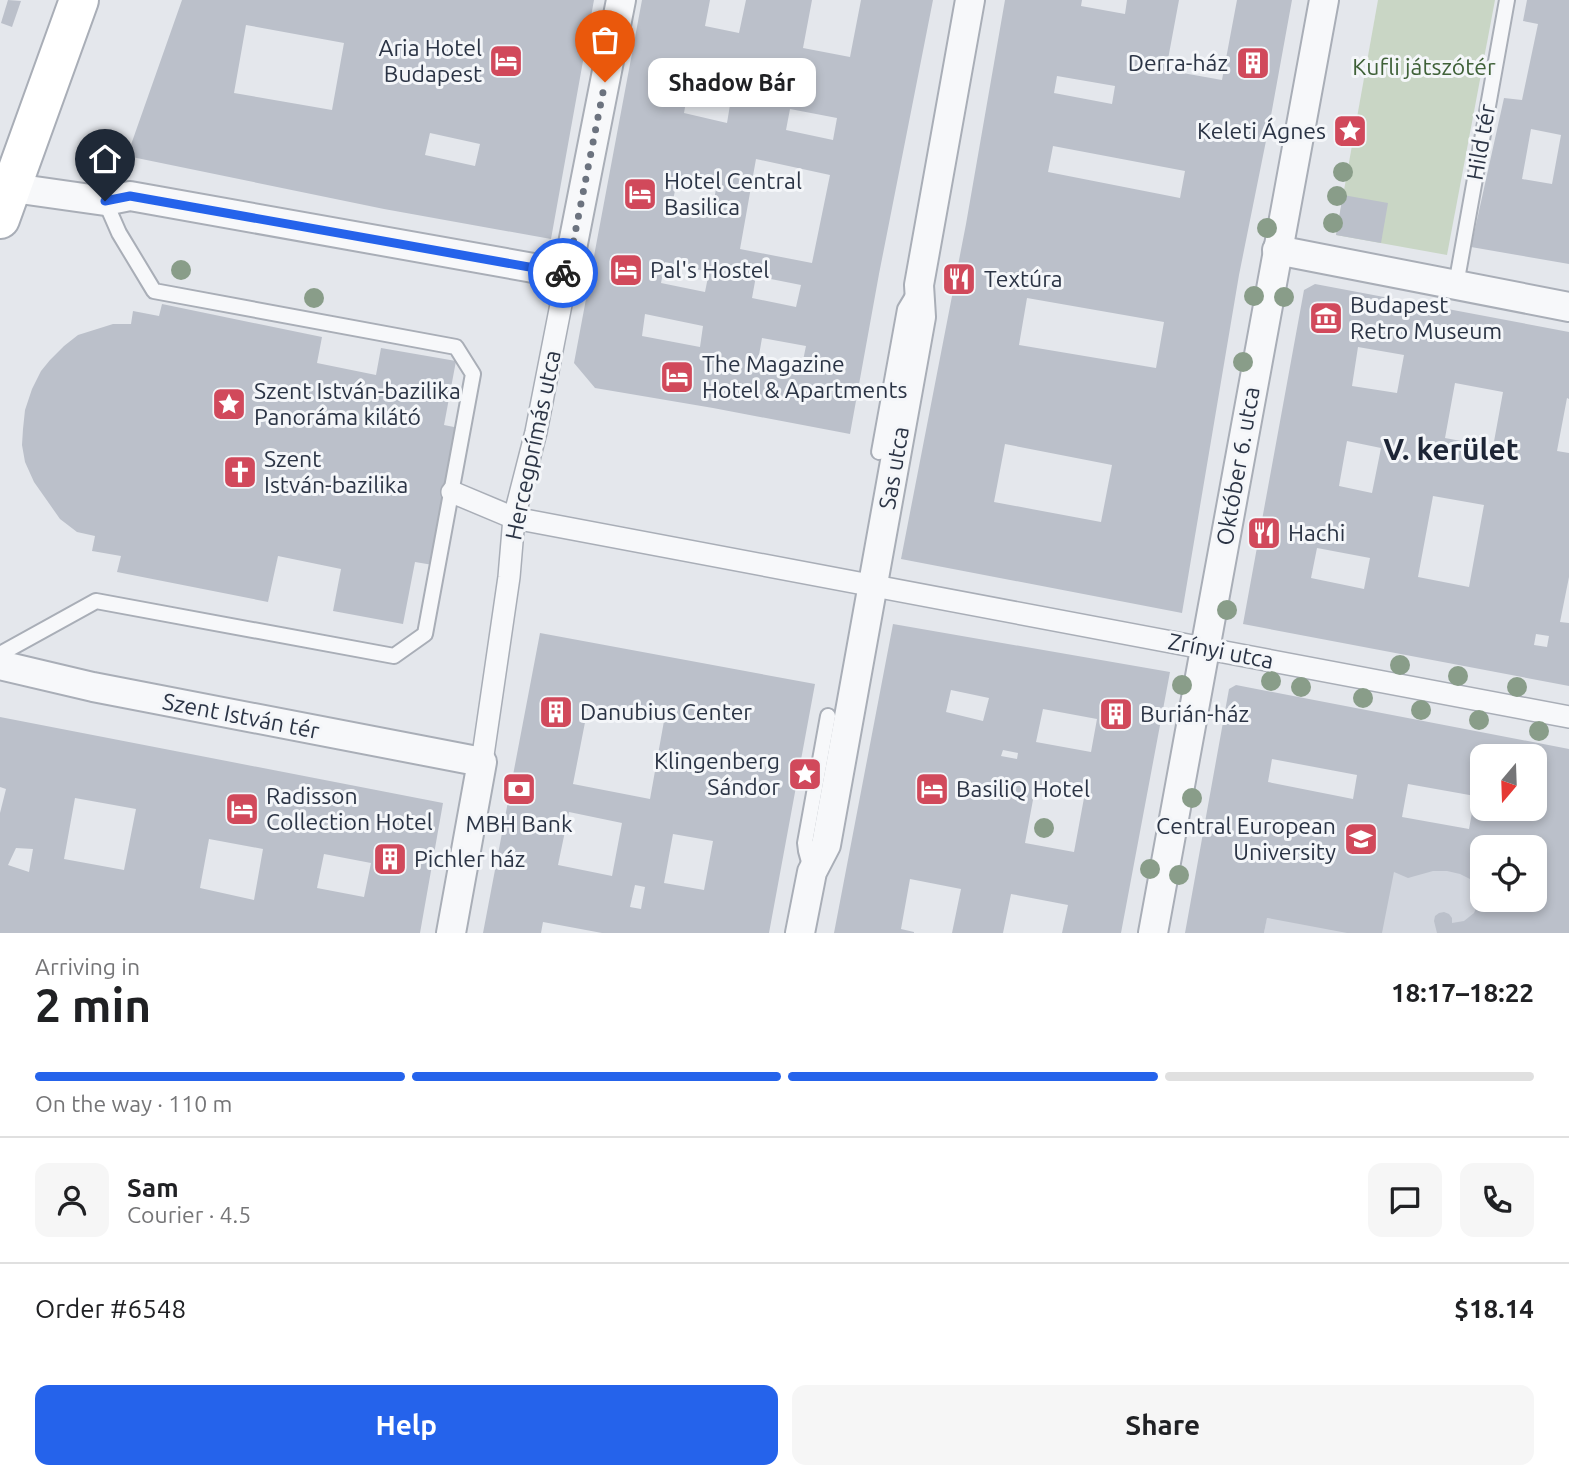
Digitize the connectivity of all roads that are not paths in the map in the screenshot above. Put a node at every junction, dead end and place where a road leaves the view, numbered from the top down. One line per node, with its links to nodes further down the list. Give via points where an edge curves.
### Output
1 (79, 0): 6 (main road)
2 (621, 0): 9 (street, Hercegprímás utca)
3 (971, 0): 10 (street, Sas utca)
4 (1324, 0): 8 (street, Október 6. utca)
5 (1507, 0): 11 (lane, Hild tér)
6 (4, 197): 7 (street)
7 (105, 201): 9 (street, via 130,196); 14 (lane, via 154,291 456,347 474,374)
8 (1278, 250): 11 (street); 17 (street, Október 6. utca)
9 (567, 274): 15 (street, Hercegprímás utca)
10 (919, 285): 13 (lane, via 905,309); 16 (street, Sas utca, via 921,317)
11 (1456, 285): 12 (street)
12 (1569, 307)
13 (879, 452)
14 (452, 492): 15 (street); 18 (lane, via 425,634 394,656 96,601)
15 (514, 518): 16 (street); 22 (street, Hercegprímás utca)
16 (873, 586): 17 (street, Zrínyi utca); 23 (street, Sas utca, via 826,845)
17 (1205, 648): 21 (street, Zrínyi utca); 26 (street, Október 6. utca)
18 (0, 654)
19 (0, 665): 22 (street, Szent István tér)
20 (828, 716): 23 (lane, via 805,843)
21 (1569, 717)
22 (482, 762): 24 (street, Hercegprímás utca)
23 (812, 872): 25 (street, Sas utca)
24 (451, 933)
25 (800, 933)
26 (1153, 933)

